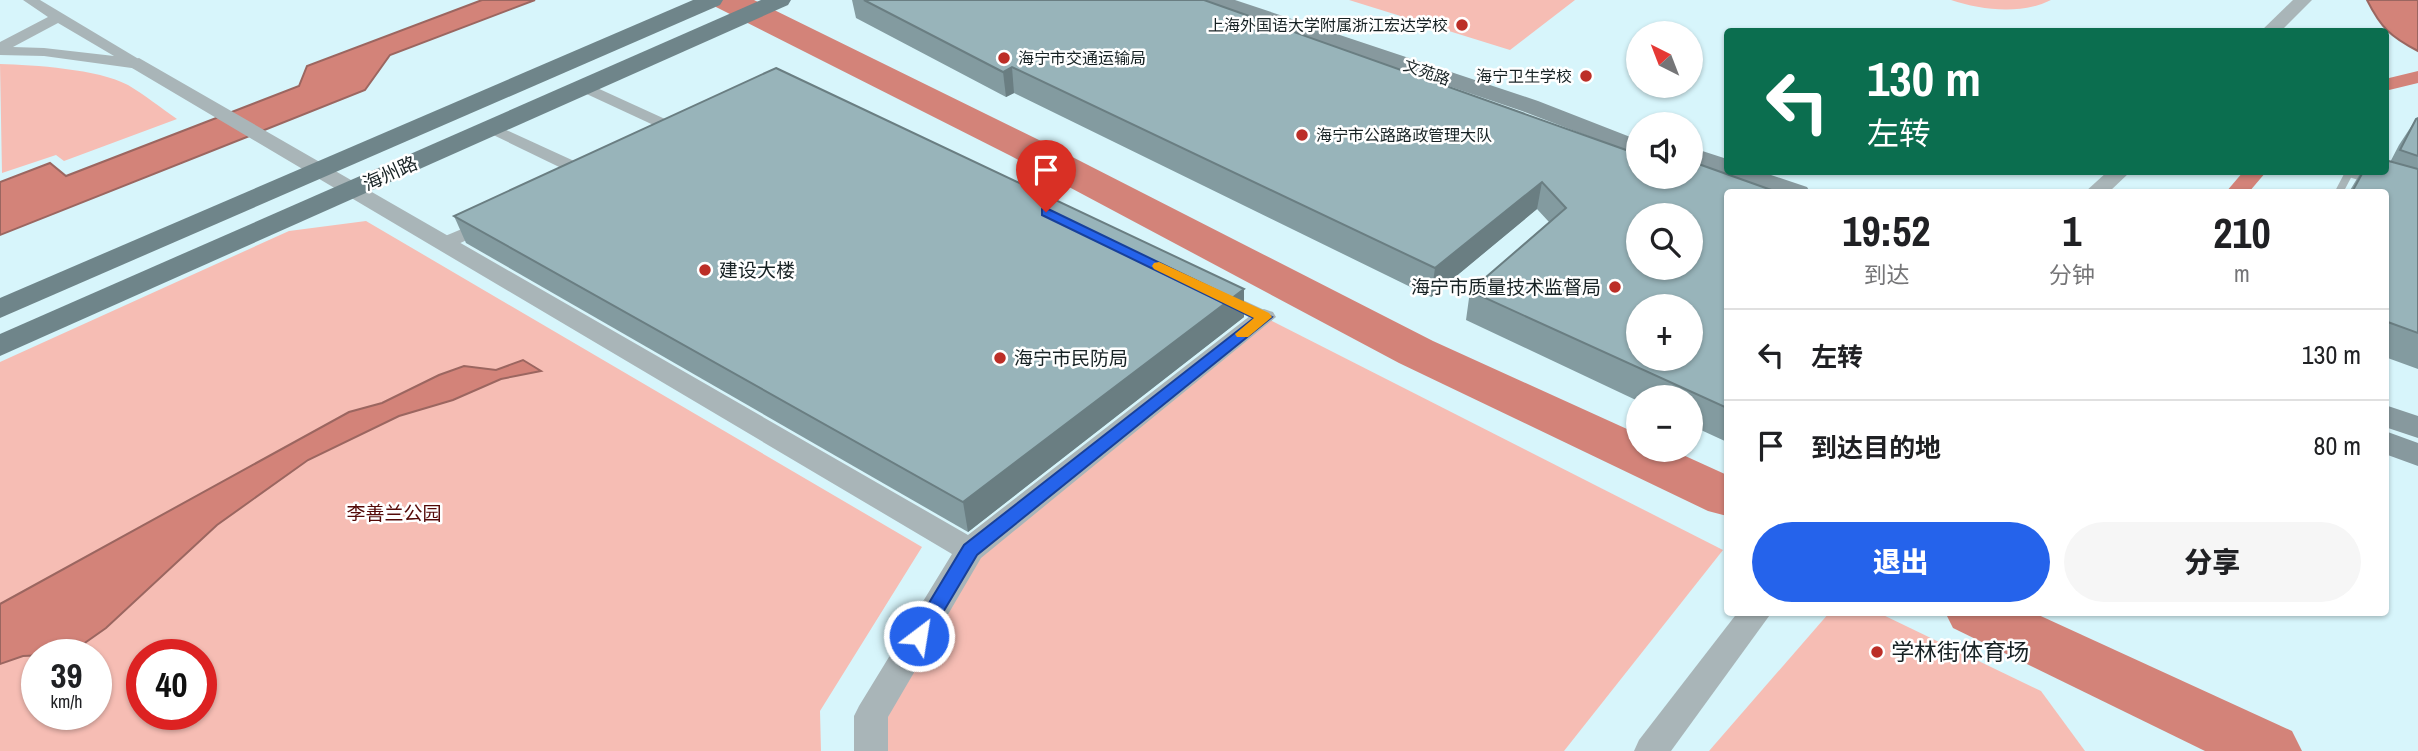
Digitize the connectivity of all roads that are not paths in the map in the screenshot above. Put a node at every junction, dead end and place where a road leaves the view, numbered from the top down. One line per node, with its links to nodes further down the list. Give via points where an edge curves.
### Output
1 (30, 0): 7 (street)
2 (712, 0): 18 (main road, 海州路)
3 (780, 0): 11 (main road, 海州路)
4 (1215, 0): 15 (main road, 文苑路, via 1530,106)
5 (1248, 0): 13 (main road, 文苑路)
6 (2303, 0): 8 (street)
7 (58, 17): 9 (street); 10 (street)
8 (2273, 28)
9 (0, 50): 10 (street)
10 (139, 64): 18 (street)
11 (584, 87): 12 (main road, 海州路); 14 (street, via 688,130)
12 (491, 128): 24 (street, via 596,173); 25 (main road, 海州路)
13 (1626, 131)
14 (659, 143)
15 (1626, 143)
16 (1703, 159): 17 (main road)
17 (1724, 166)
18 (321, 171): 25 (street); 32 (main road, 海州路)
19 (1703, 174): 26 (main road)
20 (1749, 175): 27 (main road)
21 (2116, 175): 28 (street)
22 (2355, 175): 23 (lane)
23 (2384, 184)
24 (566, 187)
25 (353, 189): 30 (street); 34 (main road, 海州路)
26 (1745, 189)
27 (1789, 189)
28 (2099, 189)
29 (506, 215): 30 (street)
30 (445, 243): 39 (street)
31 (1204, 288): 33 (street)
32 (0, 309)
33 (1264, 317): 39 (street)
34 (0, 346)
35 (2389, 417): 36 (main road)
36 (2418, 428)
37 (2389, 444): 38 (main road)
38 (2418, 455)
39 (970, 550): 41 (street, via 871,716)
40 (1753, 616): 42 (street)
41 (871, 751)
42 (1651, 751)

